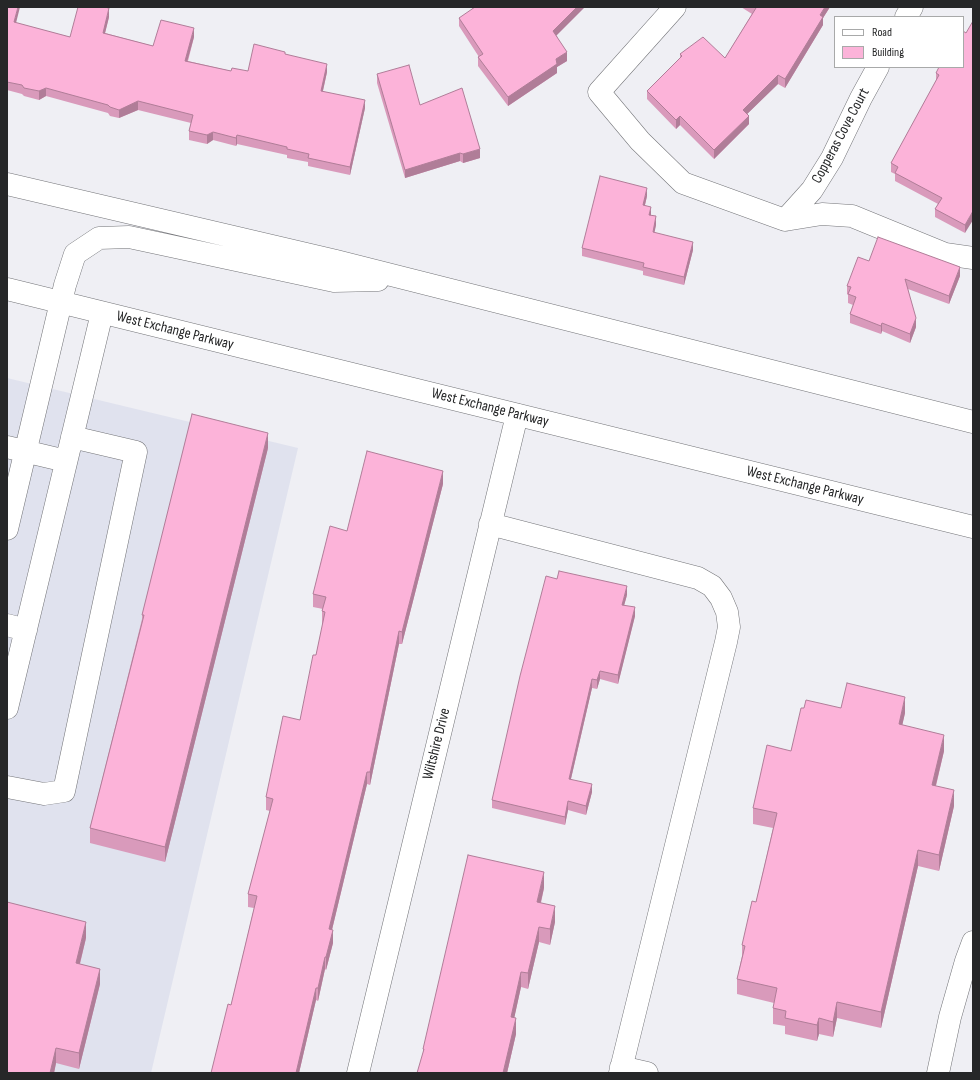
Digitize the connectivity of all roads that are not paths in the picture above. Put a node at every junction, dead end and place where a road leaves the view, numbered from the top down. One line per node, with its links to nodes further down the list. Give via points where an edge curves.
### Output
1 (675, 7): 6 (main road, via 599,92 640,141 683,183)
2 (912, 7): 3 (main road)
3 (907, 16)
4 (877, 68): 6 (main road, Copperas Cove Court, via 832,158 812,190)
5 (7, 184): 8 (main road)
6 (785, 220): 7 (main road, via 822,214 852,216 945,254)
7 (973, 258)
8 (410, 280): 10 (main road, via 334,281 129,237 99,238 75,254); 13 (main road)
9 (7, 289): 10 (main road, West Exchange Parkway)
10 (61, 302): 11 (main road, West Exchange Parkway); 15 (main road)
11 (102, 313): 12 (main road, West Exchange Parkway); 14 (main road)
12 (517, 415): 17 (main road, Wiltshire Drive); 18 (main road, West Exchange Parkway)
13 (973, 422)
14 (72, 437): 16 (main road); 22 (main road, via 136,452 64,791 44,794)
15 (16, 449): 16 (main road); 19 (main road)
16 (66, 461): 20 (main road)
17 (490, 524): 24 (main road, via 698,578 712,586 727,612 729,627 726,642); 25 (main road, Wiltshire Drive)
18 (973, 527)
19 (7, 529)
20 (16, 627): 21 (main road)
21 (7, 708)
22 (7, 787)
23 (973, 942): 27 (main road, via 950,1017)
24 (620, 1070): 26 (main road)
25 (358, 1073)
26 (647, 1073)
27 (938, 1073)

